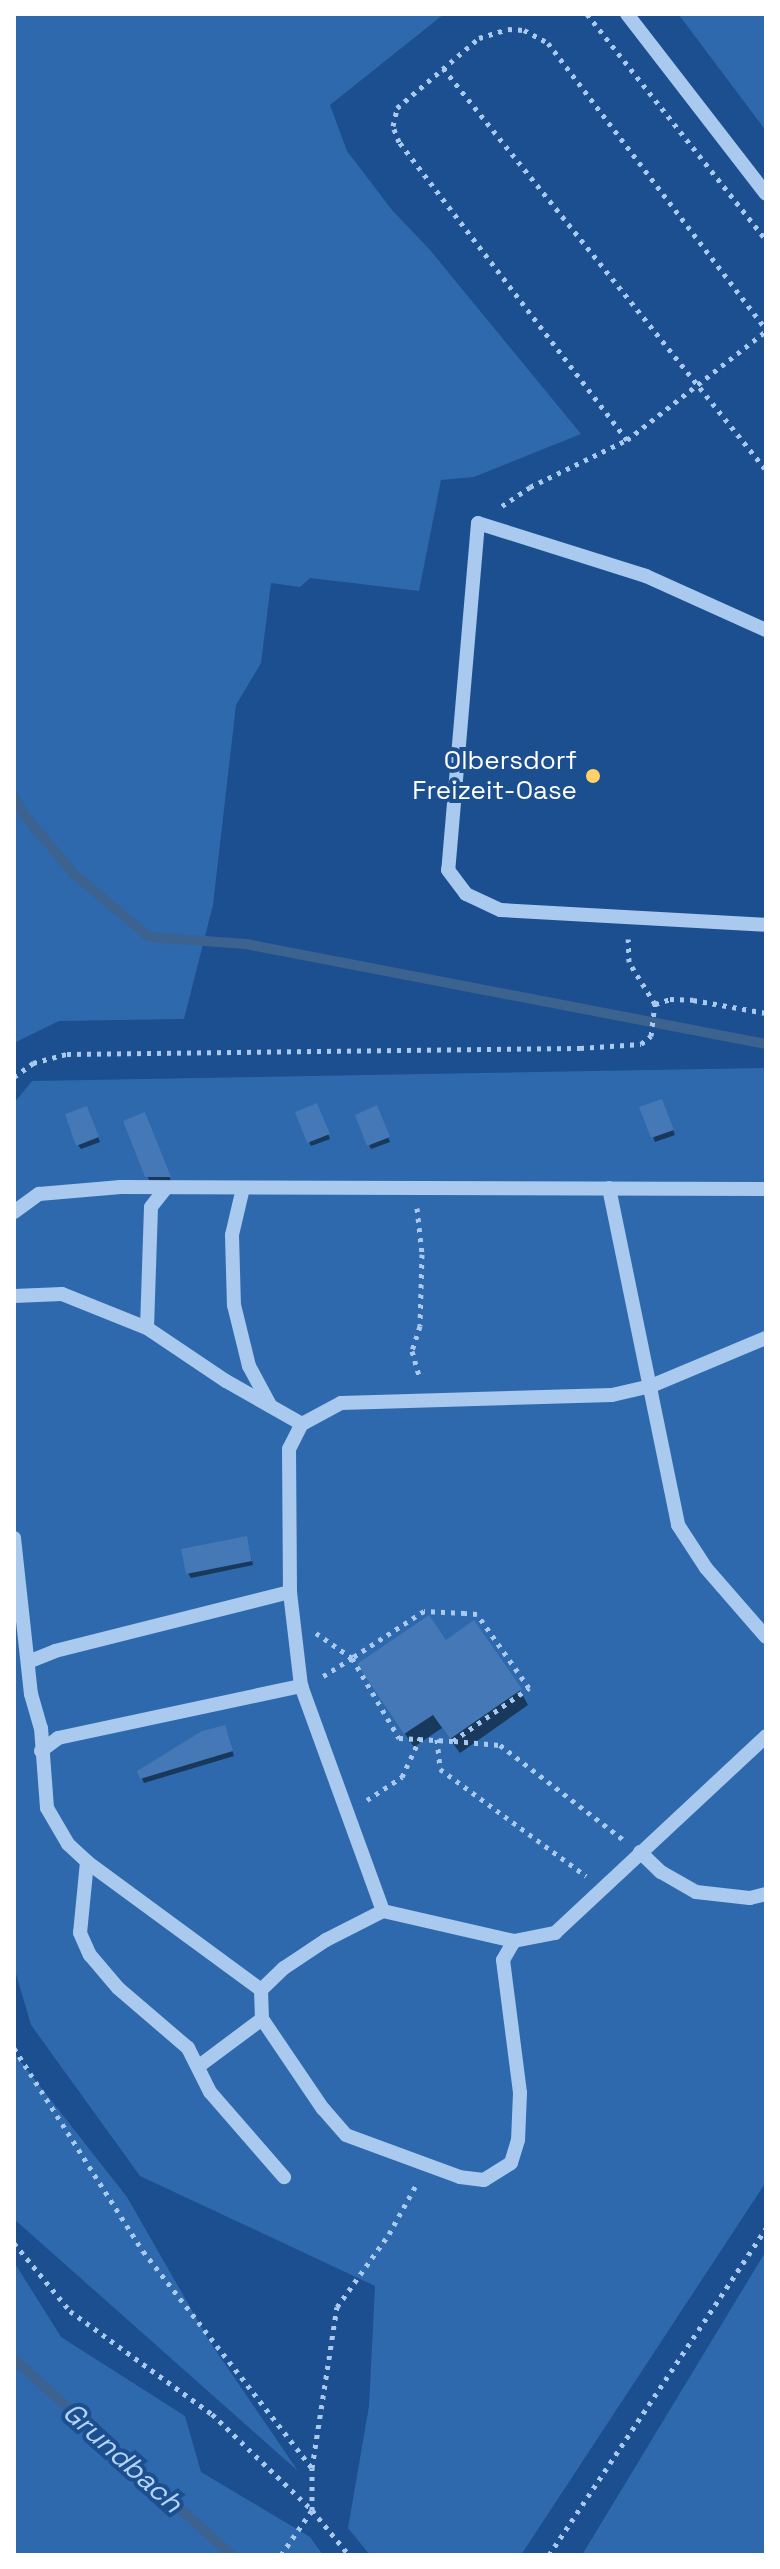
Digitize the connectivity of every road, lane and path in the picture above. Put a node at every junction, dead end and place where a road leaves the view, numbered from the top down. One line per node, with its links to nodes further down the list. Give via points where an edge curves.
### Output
1 (587, 14): 5 (path)
2 (627, 14): 4 (street)
3 (443, 68): 6 (path, via 479,38 508,29 524,30 548,43); 7 (path); 8 (path, via 397,108 393,126 399,142)
4 (766, 194)
5 (766, 240)
6 (766, 330): 7 (path)
7 (699, 384): 8 (path); 9 (path)
8 (627, 440): 10 (path, via 530,487)
9 (766, 470)
10 (478, 523): 11 (street, via 646,576); 12 (street, via 448,870 466,894 501,910)
11 (766, 630)
12 (626, 916): 13 (street); 14 (path, via 629,962)
13 (766, 925)
14 (655, 1004): 15 (path, via 693,1000); 16 (path, via 651,1036 641,1044 67,1054 33,1063)
15 (766, 1013)
16 (14, 1077)
17 (166, 1188): 18 (street); 22 (street, via 39,1194); 24 (street, via 151,1207)
18 (243, 1188): 19 (street); 28 (street, via 232,1235 234,1305 249,1366)
19 (415, 1188): 20 (street); 27 (path, via 422,1254 420,1326 412,1351)
20 (609, 1188): 21 (street); 26 (street)
21 (766, 1189)
22 (14, 1212)
23 (14, 1296): 24 (street, via 62,1294)
24 (147, 1328): 28 (street)
25 (766, 1338): 26 (street)
26 (651, 1386): 27 (street, via 612,1395); 32 (street, via 678,1525 706,1568)
27 (426, 1399): 29 (street, via 341,1403)
28 (270, 1405): 29 (street)
29 (302, 1424): 31 (street, via 289,1449)
30 (14, 1538): 34 (street)
31 (290, 1592): 34 (street); 35 (street)
32 (766, 1637)
33 (352, 1658): 35 (path); 36 (path, via 399,1738); 39 (path, via 424,1611 477,1614 529,1688)
34 (28, 1662): 40 (street)
35 (301, 1686): 40 (street, via 58,1738); 41 (street)
36 (421, 1736): 38 (path); 41 (path, via 402,1777)
37 (766, 1736): 42 (street)
38 (437, 1739): 39 (path); 44 (path, via 440,1769)
39 (453, 1741): 42 (path, via 500,1745)
40 (41, 1751): 43 (street, via 47,1808 68,1844)
41 (348, 1816): 46 (street)
42 (640, 1852): 44 (street); 45 (street, via 661,1872 696,1892 750,1898)
43 (87, 1862): 48 (street); 51 (street, via 80,1933 90,1955 118,1988 188,2048)
44 (602, 1888): 47 (street, via 555,1933)
45 (766, 1894)
46 (383, 1911): 47 (street); 48 (street, via 326,1940)
47 (514, 1941): 52 (street, via 503,1960 520,2093 518,2140 511,2163 484,2180)
48 (261, 1990): 49 (street)
49 (262, 2019): 51 (street); 52 (street, via 346,2135)
50 (14, 2048): 56 (path, via 143,2251)
51 (199, 2066): 53 (street, via 231,2120)
52 (427, 2166): 56 (path, via 389,2234 337,2307)
53 (284, 2177)
54 (766, 2228): 60 (path)
55 (14, 2243): 57 (path, via 70,2311 212,2414)
56 (312, 2468): 57 (path)
57 (312, 2510): 58 (path); 59 (path)
58 (281, 2555)
59 (349, 2555)
60 (549, 2555)

